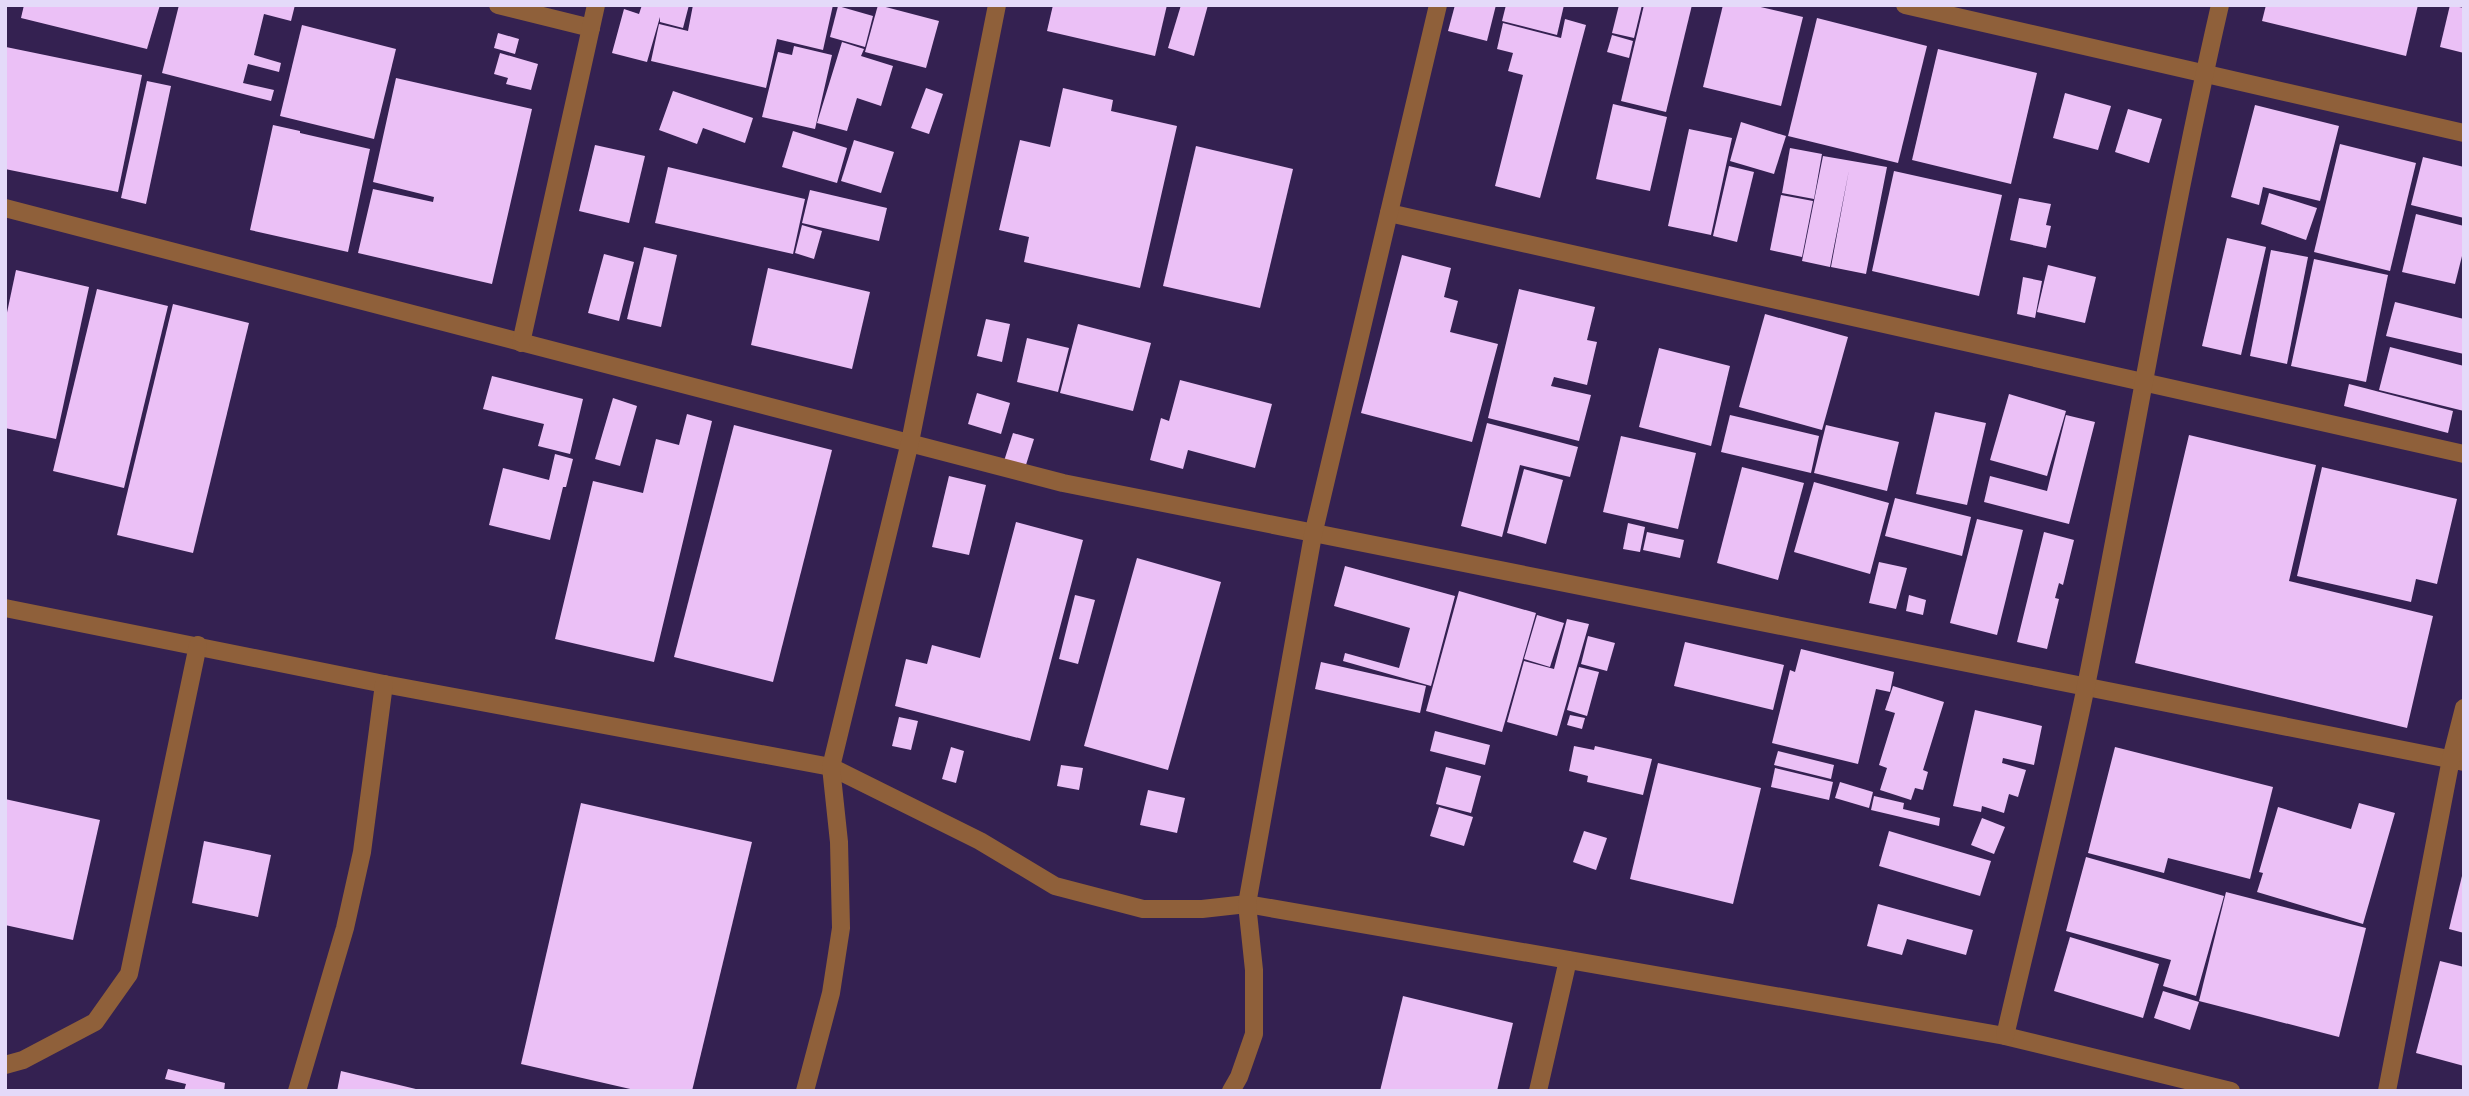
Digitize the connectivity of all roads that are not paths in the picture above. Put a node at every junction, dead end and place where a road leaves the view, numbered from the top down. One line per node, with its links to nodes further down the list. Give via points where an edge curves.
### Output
1 (498, 5): 7 (street)
2 (596, 5): 7 (street)
3 (997, 5): 14 (street)
4 (1437, 5): 11 (street)
5 (1905, 5): 8 (street)
6 (2220, 5): 8 (street)
7 (591, 28): 12 (street)
8 (2204, 74): 9 (street); 13 (street)
9 (2464, 133)
10 (5, 208): 12 (street)
11 (1389, 213): 13 (street); 16 (street)
12 (522, 343): 14 (street)
13 (2143, 383): 15 (street); 20 (street)
14 (910, 442): 16 (street, via 1063,483); 23 (street)
15 (2464, 454)
16 (1313, 535): 20 (street); 24 (street)
17 (5, 608): 18 (street)
18 (198, 645): 19 (street); 27 (street, via 129,974 95,1022)
19 (384, 684): 23 (street); 28 (street, via 362,852 345,928)
20 (2085, 687): 22 (street); 26 (street)
21 (2464, 708): 22 (street)
22 (2458, 761): 33 (street)
23 (831, 767): 24 (street, via 980,841 1055,886 1143,909); 29 (street, via 841,928 831,993)
24 (1247, 904): 25 (street); 30 (street, via 1254,1034)
25 (1567, 960): 26 (street); 31 (street)
26 (2005, 1036): 32 (street)
27 (5, 1065)
28 (297, 1091)
29 (804, 1091)
30 (1231, 1091)
31 (1538, 1091)
32 (2231, 1091)
33 (2387, 1091)

